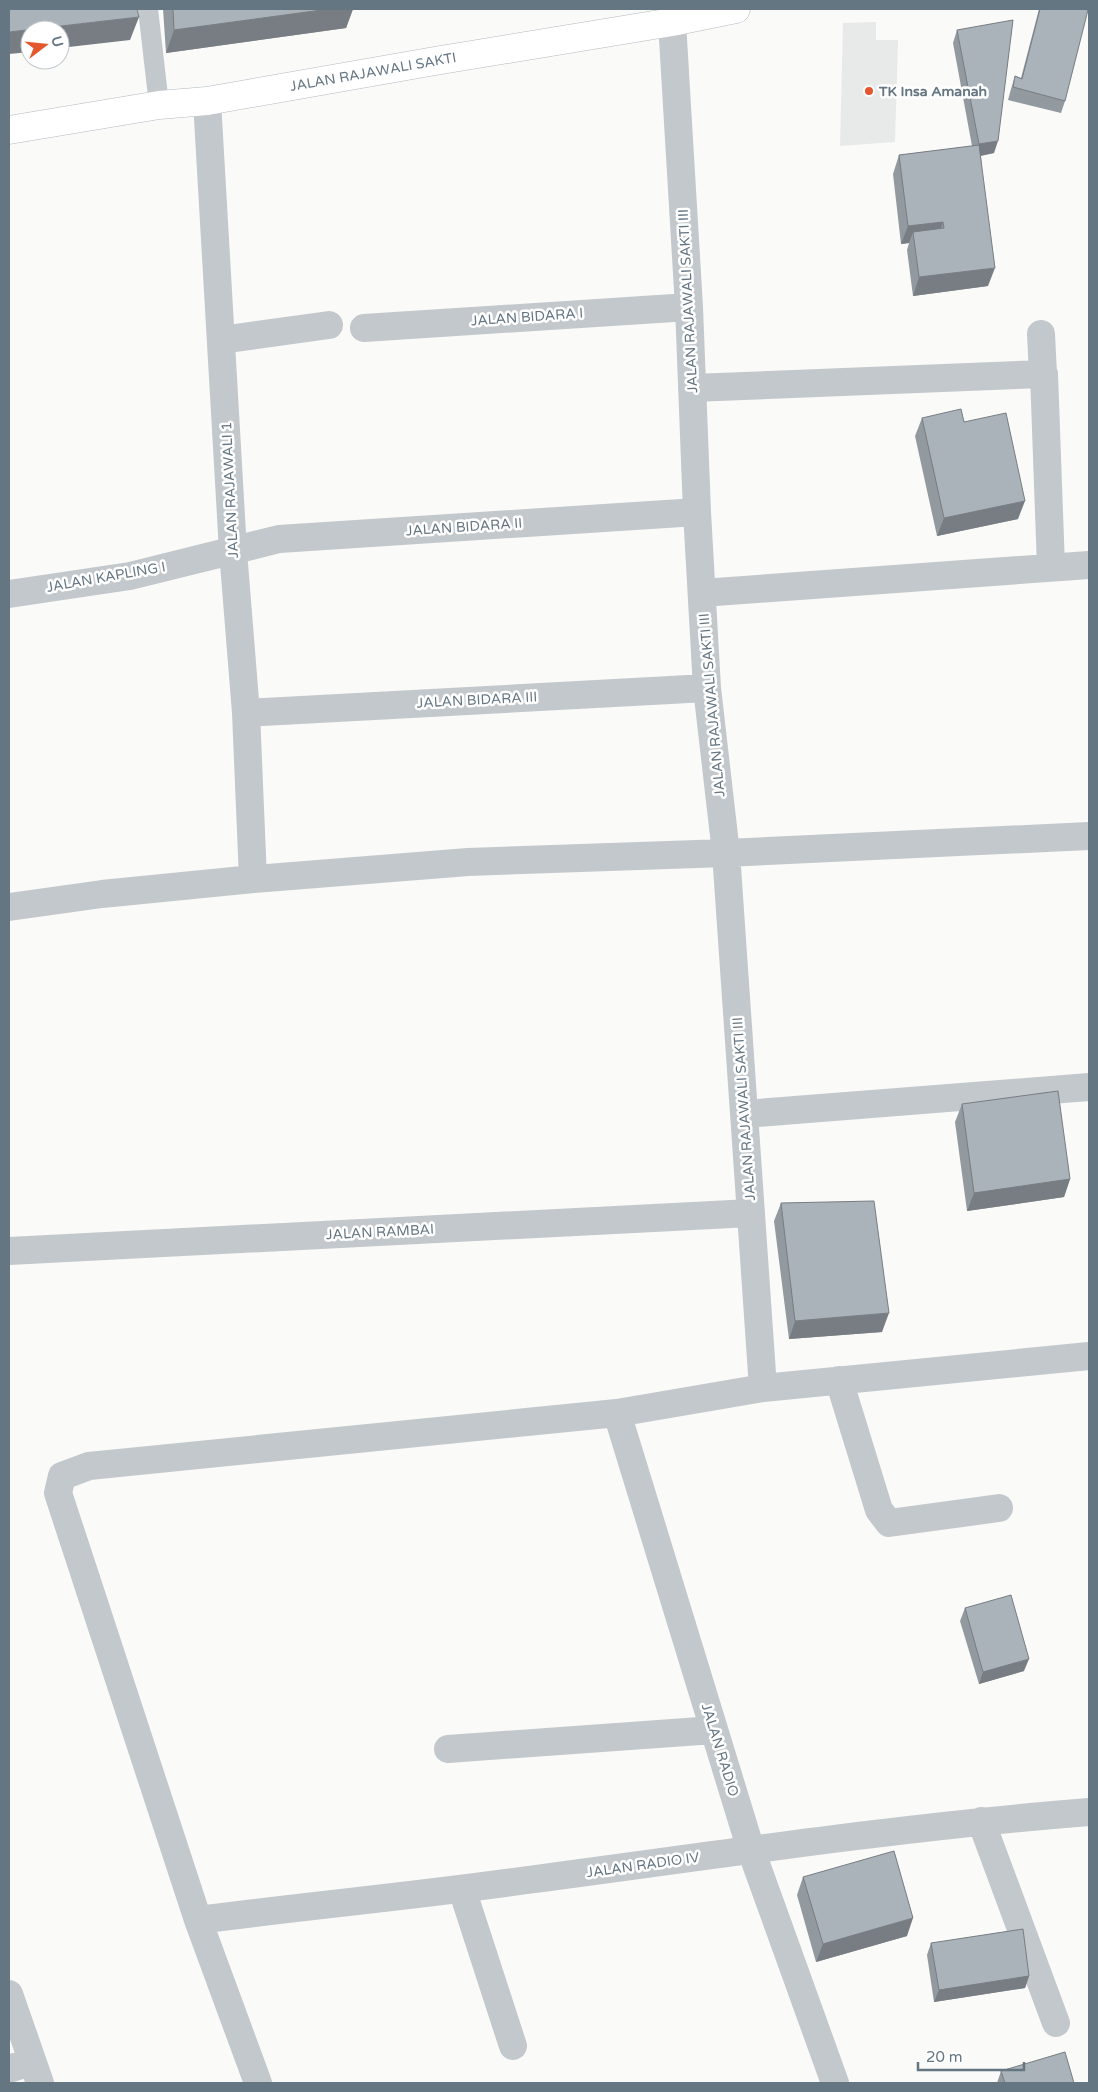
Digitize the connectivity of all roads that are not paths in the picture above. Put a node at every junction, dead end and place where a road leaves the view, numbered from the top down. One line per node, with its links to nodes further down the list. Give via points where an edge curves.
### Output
1 (148, 9): 5 (lane)
2 (736, 9): 3 (street, JALAN RAJAWALI SAKTI)
3 (672, 22): 4 (street, JALAN RAJAWALI SAKTI); 7 (street, JALAN RAJAWALI SAKTI III)
4 (207, 101): 5 (street, JALAN RAJAWALI SAKTI); 11 (street, JALAN RAJAWALI 1)
5 (159, 105): 6 (street, JALAN RAJAWALI SAKTI)
6 (9, 130)
7 (689, 308): 9 (street, JALAN BIDARA I); 13 (street, JALAN RAJAWALI SAKTI III)
8 (329, 325): 11 (street)
9 (364, 328)
10 (1041, 334): 12 (street)
11 (221, 340): 15 (street, JALAN RAJAWALI 1)
12 (1043, 374): 13 (street); 17 (street)
13 (692, 388): 14 (street, JALAN RAJAWALI SAKTI III)
14 (697, 512): 15 (street, JALAN BIDARA II, via 279,539); 18 (street, JALAN RAJAWALI SAKTI III)
15 (233, 551): 19 (street, JALAN KAPLING I, via 130,576); 21 (street, JALAN RAJAWALI 1)
16 (1089, 565): 17 (street)
17 (1052, 568): 18 (street)
18 (702, 593): 20 (street, JALAN RAJAWALI SAKTI III)
19 (9, 594)
20 (707, 688): 21 (street, JALAN BIDARA III); 23 (street, JALAN RAJAWALI SAKTI III)
21 (246, 713): 24 (street, JALAN RAJAWALI 1)
22 (1089, 836): 23 (street)
23 (726, 854): 24 (street, via 468,862); 27 (street, JALAN RAJAWALI SAKTI III)
24 (253, 879): 25 (street)
25 (9, 907)
26 (1089, 1087): 27 (street)
27 (745, 1114): 28 (street, JALAN RAJAWALI SAKTI III)
28 (751, 1213): 29 (street, JALAN RAMBAI); 32 (street, JALAN RAJAWALI SAKTI III)
29 (9, 1250)
30 (1089, 1356): 31 (street)
31 (839, 1380): 32 (street); 34 (street, via 878,1510 889,1523)
32 (763, 1388): 33 (street)
33 (616, 1413): 35 (street, JALAN RADIO); 41 (street, via 89,1466 62,1476 58,1493)
34 (999, 1508)
35 (714, 1730): 36 (street); 39 (street, JALAN RADIO)
36 (448, 1750)
37 (1089, 1812): 38 (street, JALAN RADIO IV)
38 (981, 1821): 39 (street, JALAN RADIO IV); 43 (street)
39 (751, 1850): 40 (street, JALAN RADIO IV); 47 (street, JALAN RADIO)
40 (462, 1889): 41 (street, JALAN RADIO IV); 44 (street)
41 (198, 1920): 46 (street)
42 (9, 1994): 45 (street)
43 (1056, 2023)
44 (513, 2046)
45 (27, 2071)
46 (258, 2083)
47 (835, 2083)

